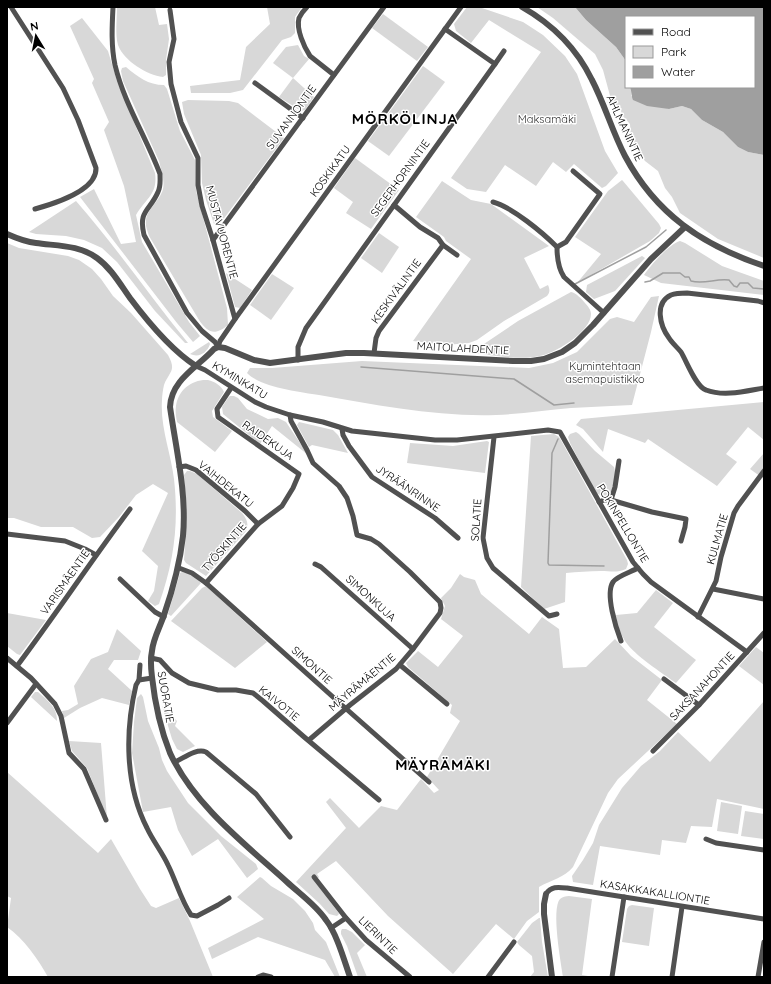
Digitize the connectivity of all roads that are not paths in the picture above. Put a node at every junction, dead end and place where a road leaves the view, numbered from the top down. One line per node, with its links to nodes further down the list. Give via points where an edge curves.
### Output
1 (11, 7): 17 (street, via 63,88 96,168 94,178 81,190 60,202)
2 (113, 7): 28 (street, via 112,37 115,66 122,90 160,174 158,194 142,218 144,235 187,313)
3 (307, 7): 11 (street, via 298,25 307,52)
4 (384, 7): 11 (street, SUVANNONTIE)
5 (461, 7): 8 (street, KOSKIKATU)
6 (522, 7): 18 (street, AHLMANINTIE, via 554,29 577,55 593,80 612,130 629,163 659,203)
7 (170, 10): 20 (street, MUSTAVUORENTIE, via 174,39 169,62 171,84 181,122 198,158 198,185)
8 (445, 29): 10 (street); 27 (street, KOSKIKATU)
9 (504, 51): 10 (street, SEGERHORNINTIE)
10 (495, 64): 16 (street, SEGERHORNINTIE)
11 (334, 75): 13 (street, SUVANNONTIE)
12 (255, 83): 13 (street)
13 (303, 118): 20 (street, SUVANNONTIE)
14 (572, 171): 22 (street, via 600,194 566,242)
15 (493, 202): 22 (street, via 510,210)
16 (394, 205): 21 (street, via 438,238); 30 (street, SEGERHORNINTIE, via 306,328 298,347)
17 (35, 210)
18 (685, 227): 24 (street, AHLMANINTIE, via 720,249); 26 (street, MAITOLAHDENTIE, via 646,264)
19 (7, 234): 31 (street, KYMINKATU, via 19,240 72,248 98,259 110,270 154,328)
20 (213, 240): 27 (street, MUSTAVUORENTIE)
21 (443, 245): 23 (street); 29 (street, KESKIVÄLINTIE, via 379,331)
22 (557, 247): 26 (street, via 557,257 564,278)
23 (457, 255)
24 (764, 266)
25 (764, 303): 33 (street, via 687,293 677,294 665,301 661,307 660,317 669,338 705,390 717,393)
26 (604, 313): 29 (street, MAITOLAHDENTIE, via 569,348 538,360 513,361)
27 (235, 319): 28 (street, KOSKIKATU)
28 (218, 347): 30 (street, MAITOLAHDENTIE, via 262,362); 31 (street)
29 (374, 353): 30 (street, MAITOLAHDENTIE)
30 (298, 360)
31 (196, 366): 32 (street, KYMINKATU); 39 (street, SUORATIE, via 177,386 170,403)
32 (231, 388): 34 (street, KYMINKATU, via 260,404); 44 (street, RAIDEKUJA, via 217,408 218,417 299,474 282,506)
33 (764, 388)
34 (290, 415): 35 (street, KYMINKATU); 61 (street, MÄYRÄMÄENTIE, via 313,463 339,486 347,498 357,535 379,544 440,602 440,613)
35 (342, 428): 37 (street, KYMINKATU, via 362,433 435,440); 46 (street, JYRÄÄNRINNE, via 349,446 372,477 436,518)
36 (560, 432): 37 (street, KYMINKATU, via 548,430); 42 (street, POKINPELLONTIE)
37 (494, 437): 56 (street, SOLATIE, via 483,538 487,558 493,568 550,616)
38 (619, 461): 41 (street)
39 (179, 467): 44 (street, VAIHDEKATU, via 186,466 196,470); 50 (street, SUORATIE, via 183,534)
40 (764, 471): 54 (street, KULMATIE, via 734,513)
41 (611, 500): 42 (street); 47 (street, via 686,519)
42 (599, 502): 51 (street, POKINPELLONTIE)
43 (130, 509): 48 (street, VARISMÄENTIE)
44 (258, 524): 53 (street, TYÖSKINTIE)
45 (7, 534): 48 (street, via 65,541)
46 (458, 538)
47 (681, 541)
48 (96, 555): 67 (street, VARISMÄENTIE)
49 (314, 564): 61 (street, SIMONKUJA, via 321,567)
50 (179, 568): 53 (street, SIMONTIE); 57 (street, SUORATIE)
51 (638, 568): 58 (street, POKINPELLONTIE, via 650,582); 60 (street, via 618,578 611,590 611,605)
52 (120, 579): 57 (street, via 155,612)
53 (206, 583): 74 (street, SIMONTIE)
54 (713, 589): 55 (street); 58 (street, KULMATIE)
55 (764, 599)
56 (557, 614)
57 (164, 617): 64 (street, SUORATIE, via 153,644)
58 (698, 617): 62 (street, POKINPELLONTIE)
59 (764, 633): 62 (street, SAKSANAHONTIE)
60 (621, 641)
61 (414, 649): 66 (street, MÄYRÄMÄENTIE)
62 (747, 652): 73 (street, SAKSANAHONTIE)
63 (7, 658): 67 (street)
64 (151, 658): 68 (street, SUORATIE); 76 (street, KAIVOTIE, via 160,660 172,673 190,683 218,690 253,693)
65 (140, 665): 70 (street)
66 (400, 665): 72 (street); 74 (street, MÄYRÄMÄENTIE)
67 (17, 666): 71 (street)
68 (152, 678): 70 (street); 78 (street, SUORATIE, via 159,720)
69 (664, 679): 73 (street)
70 (139, 680): 88 (street, via 134,694 128,754 134,790 143,819 191,915 197,916)
71 (36, 684): 75 (street); 81 (street, via 57,708 69,753 84,769)
72 (447, 704)
73 (698, 705): 77 (street, SAKSANAHONTIE)
74 (345, 709): 76 (street, MÄYRÄMÄENTIE); 79 (street, SIMONTIE)
75 (7, 723)
76 (309, 740): 80 (street, KAIVOTIE)
77 (653, 751)
78 (175, 762): 82 (street, via 197,751 206,752 256,794); 92 (street, SUORATIE, via 208,809 312,905 327,920)
79 (429, 782)
80 (379, 800)
81 (106, 820)
82 (290, 837)
83 (706, 839): 84 (street, via 716,843)
84 (764, 850)
85 (314, 877): 90 (street)
86 (546, 894): 87 (street, KASAKKAKALLIONTIE, via 551,888 561,887); 101 (street, via 544,914)
87 (624, 897): 89 (street, KASAKKAKALLIONTIE); 102 (street)
88 (229, 898)
89 (682, 906): 91 (street, KASAKKAKALLIONTIE); 103 (street)
90 (346, 918): 92 (street, LIERINTIE); 99 (street, LIERINTIE, via 366,940)
91 (764, 919)
92 (331, 928): 98 (street, SUORATIE)
93 (514, 942): 100 (street)
94 (764, 942): 95 (street)
95 (763, 956): 104 (street)
96 (258, 977): 97 (street)
97 (271, 977)
98 (350, 977)
99 (410, 977)
100 (488, 977)
101 (552, 977)
102 (612, 977)
103 (672, 977)
104 (758, 977)

